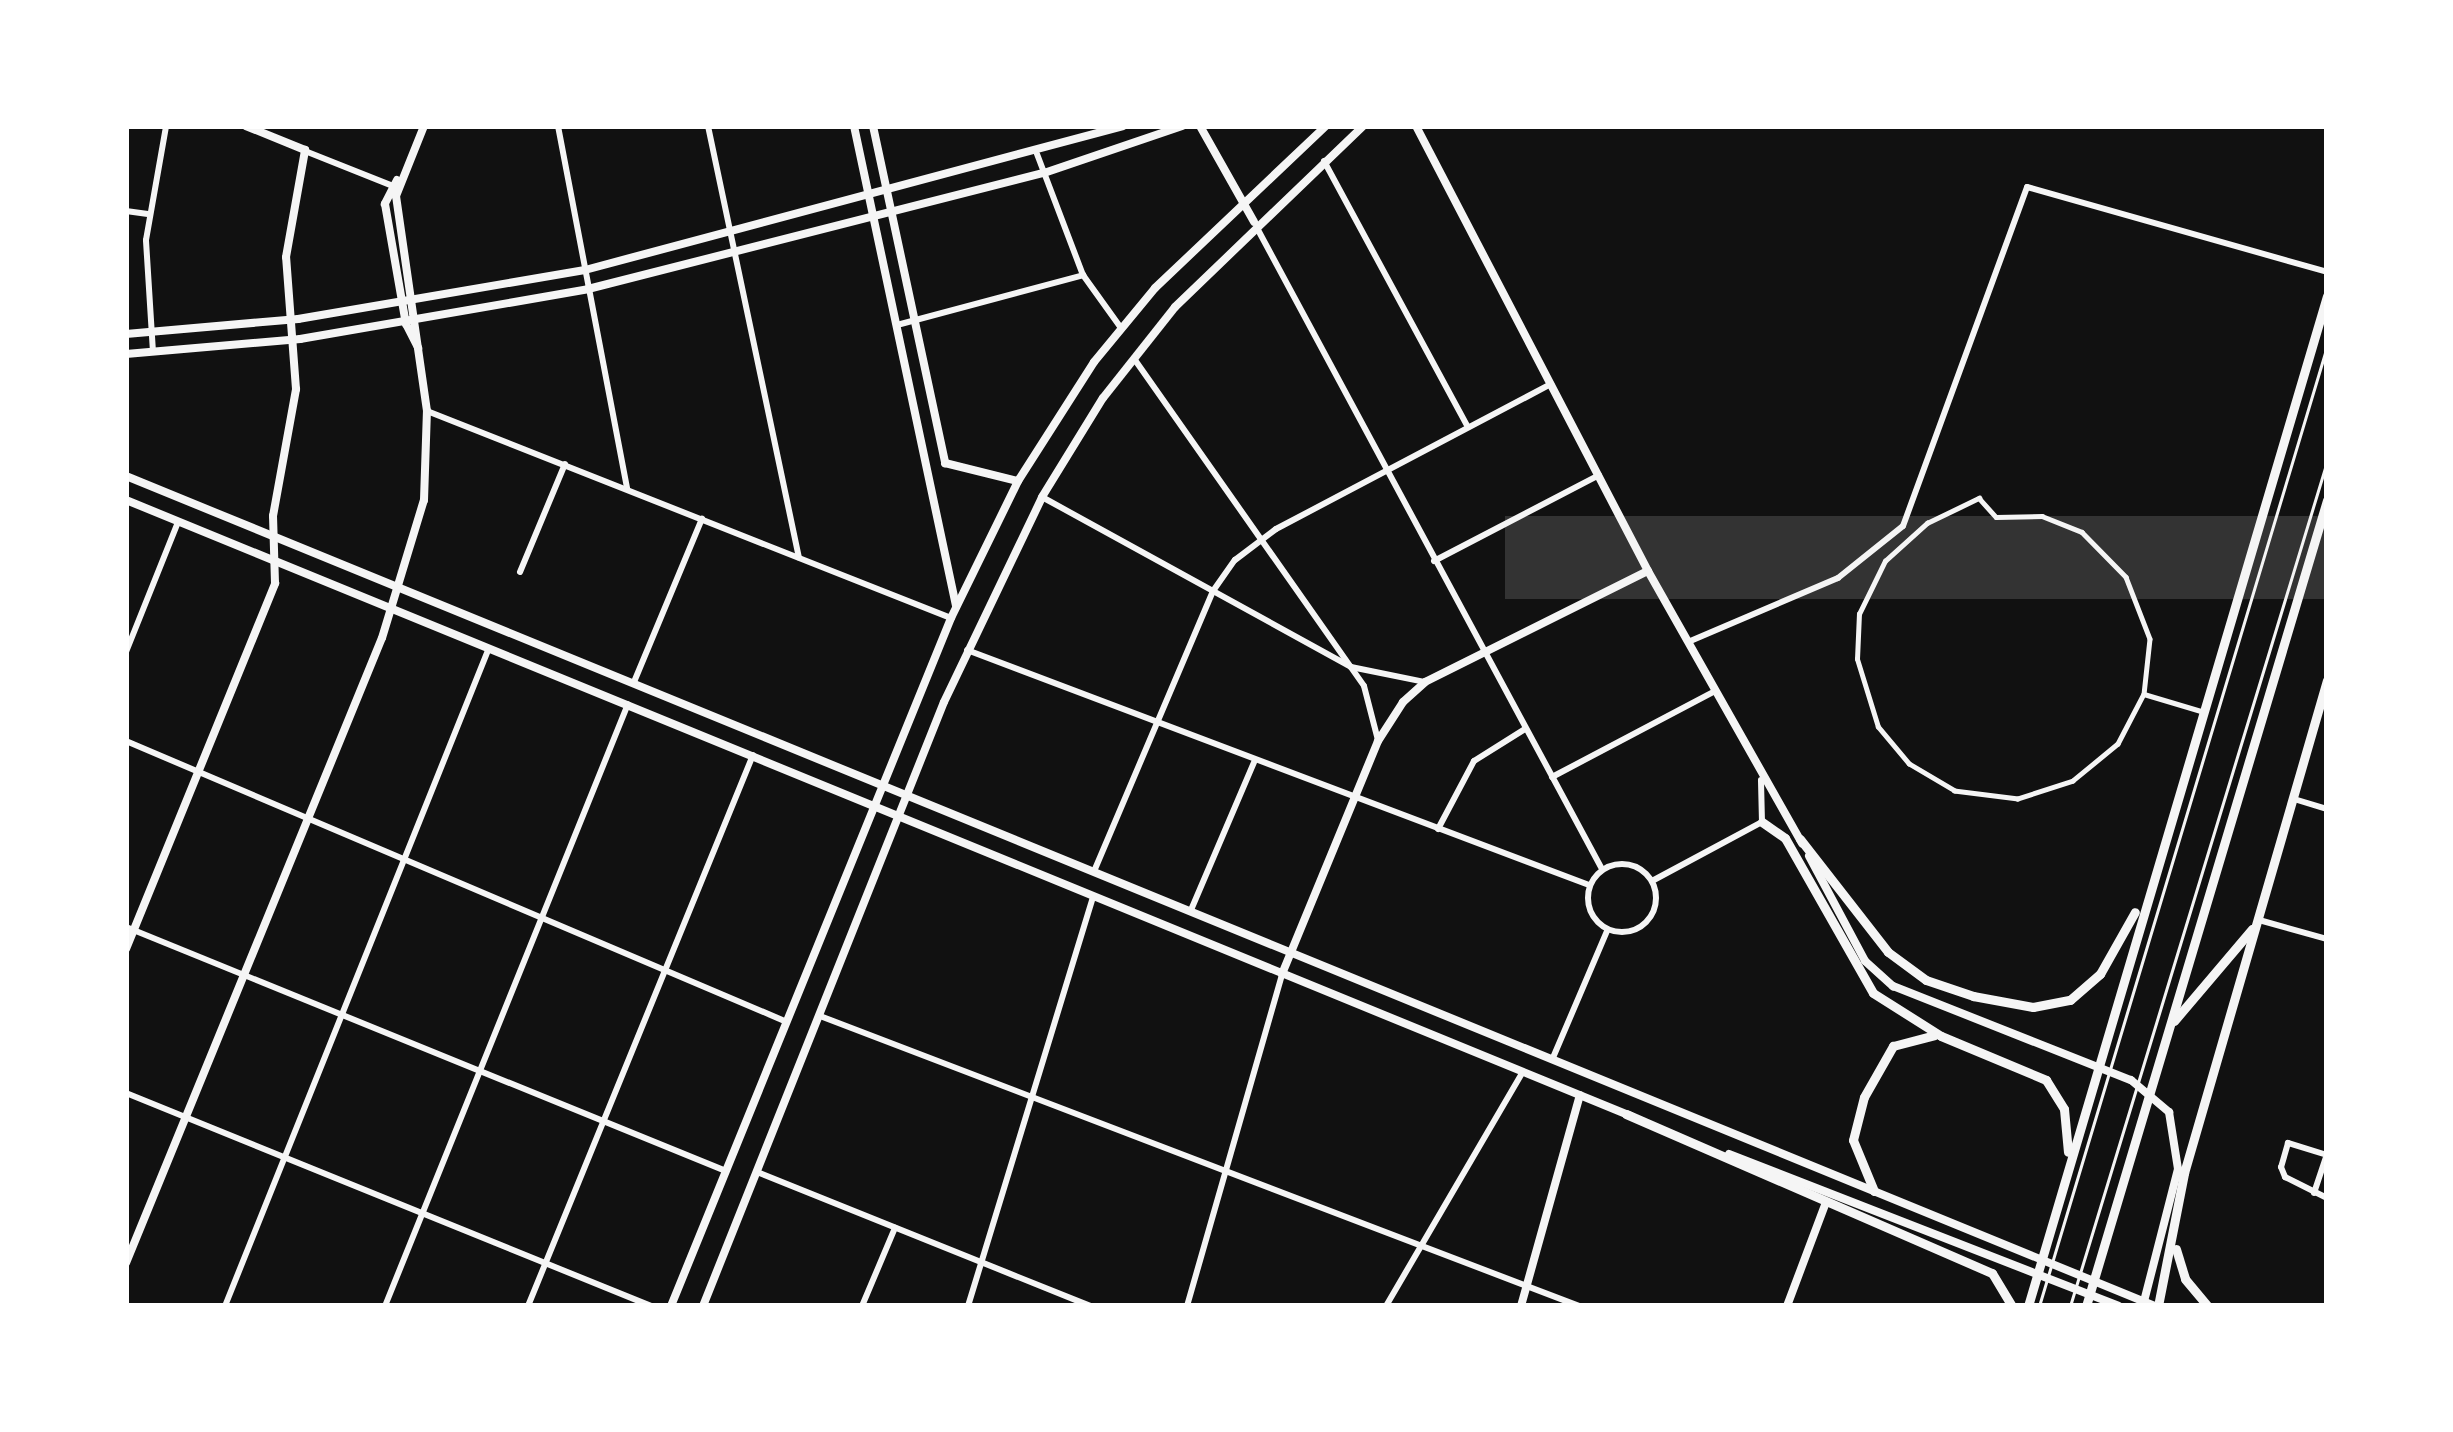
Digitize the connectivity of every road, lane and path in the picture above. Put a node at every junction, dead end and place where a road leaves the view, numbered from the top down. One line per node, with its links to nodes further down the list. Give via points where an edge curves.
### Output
1 (166, 126): 23 (street)
2 (246, 126): 14 (main road)
3 (424, 126): 18 (main road)
4 (558, 126): 29 (street)
5 (708, 126): 27 (street)
6 (854, 126): 20 (main road)
7 (873, 126): 19 (main road)
8 (1123, 126): 15 (main road)
9 (1182, 126): 17 (main road)
10 (1200, 126): 21 (main road)
11 (1326, 126): 21 (main road)
12 (1363, 126): 16 (main road)
13 (1416, 126): 50 (main road)
14 (304, 150): 18 (street); 36 (main road, via 286,256)
15 (1037, 154): 17 (street); 19 (main road)
16 (1323, 159): 26 (main road); 52 (street)
17 (1044, 173): 24 (main road); 31 (street)
18 (394, 186): 34 (main road); 35 (main road, via 385,204)
19 (886, 193): 20 (main road); 24 (main road)
20 (869, 198): 25 (main road); 27 (main road)
21 (1241, 199): 26 (main road); 41 (main road)
22 (126, 211): 23 (street)
23 (148, 214): 42 (street)
24 (891, 214): 25 (main road); 37 (main road)
25 (874, 218): 28 (main road); 40 (main road)
26 (1254, 222): 49 (main road); 55 (street)
27 (732, 236): 28 (street); 29 (main road)
28 (736, 254): 32 (main road); 67 (street)
29 (585, 270): 32 (street); 34 (main road)
30 (2327, 272): 77 (street, via 2026,187 1903,526 1838,578)
31 (1083, 275): 37 (street); 41 (street)
32 (588, 290): 38 (main road); 59 (street)
33 (2327, 296): 89 (highway)
34 (416, 302): 35 (main road); 38 (main road)
35 (402, 304): 36 (main road); 39 (main road)
36 (290, 320): 42 (main road); 44 (main road)
37 (914, 320): 40 (street); 58 (main road, via 947,467)
38 (419, 322): 39 (main road); 46 (main road)
39 (406, 324): 44 (main road); 46 (main road)
40 (897, 325): 74 (main road)
41 (1121, 328): 58 (main road)
42 (152, 332): 43 (main road); 47 (street)
43 (126, 334)
44 (293, 340): 47 (main road); 65 (main road, via 294,416)
45 (2327, 346): 176 (lane)
46 (418, 349): 51 (main road)
47 (153, 352): 48 (main road)
48 (126, 354)
49 (1133, 357): 60 (main road); 66 (street)
50 (1551, 384): 52 (street); 56 (main road)
51 (428, 411): 54 (street); 72 (main road, via 424,500)
52 (1468, 427): 55 (street)
53 (2327, 460): 177 (lane)
54 (565, 464): 59 (street); 70 (street)
55 (1385, 469): 66 (street); 69 (street)
56 (1599, 475): 69 (street); 71 (main road)
57 (126, 476): 65 (main road)
58 (1018, 481): 74 (main road)
59 (627, 489): 63 (street)
60 (1042, 497): 73 (street); 79 (main road)
61 (126, 500): 64 (main road)
62 (2327, 500): 132 (highway)
63 (702, 518): 67 (street); 84 (street)
64 (178, 521): 68 (main road); 80 (street)
65 (273, 536): 68 (main road); 72 (main road)
66 (1261, 539): 73 (street); 82 (street)
67 (800, 556): 76 (street)
68 (275, 561): 75 (main road); 96 (main road, via 274,588)
69 (1435, 561): 81 (street)
70 (520, 572)
71 (1648, 572): 77 (main road); 81 (main road)
72 (398, 586): 75 (main road); 84 (main road)
73 (1213, 591): 82 (street); 90 (street)
74 (956, 606): 76 (main road)
75 (391, 608): 78 (main road); 106 (main road)
76 (950, 618): 99 (main road)
77 (1688, 643): 86 (main road)
78 (489, 647): 88 (main road); 110 (street)
79 (968, 650): 90 (street); 100 (main road)
80 (126, 652)
81 (1484, 653): 85 (main road); 91 (street)
82 (1352, 667): 85 (street); 93 (street, via 1371,700)
83 (2327, 680): 102 (highway)
84 (634, 682): 99 (main road)
85 (1425, 682): 93 (main road)
86 (1713, 692): 97 (street); 98 (main road)
87 (2144, 694): 87 (street, via 2118,744 2073,781 2018,799 1954,791 1909,764 1871,714 1856,659 1863,601 1900,545 1969,501 1989,502 1996,517 2058,520 2102,548 2137,595 2150,639); 89 (street)
88 (628, 704): 94 (main road); 118 (street)
89 (2201, 711): 116 (highway)
90 (1160, 724): 95 (street); 111 (street)
91 (1526, 729): 97 (street); 108 (street, via 1474,761)
92 (126, 741): 96 (street)
93 (1378, 741): 101 (main road)
94 (753, 754): 103 (main road); 125 (street)
95 (1255, 760): 101 (street); 117 (street)
96 (199, 772): 106 (street); 120 (main road)
97 (1552, 777): 112 (street)
98 (1761, 780): 107 (street); 109 (main road)
99 (885, 783): 100 (main road); 103 (main road)
100 (908, 792): 105 (main road); 111 (main road)
101 (1355, 798): 108 (street); 124 (main road)
102 (2294, 799): 104 (street); 119 (highway)
103 (877, 804): 105 (main road); 130 (main road)
104 (2327, 809)
105 (900, 813): 115 (main road); 129 (main road)
106 (308, 818): 110 (street); 127 (main road)
107 (1762, 822): 113 (street); 131 (highway, via 1785,838 1863,983)
108 (1438, 829): 114 (street)
109 (1800, 839): 116 (highway, via 1907,968 2009,1004 2050,1006 2089,986); 180 (main road, via 1877,975 2144,1086 2169,1112 2178,1169)
110 (406, 859): 118 (street); 128 (street)
111 (1095, 869): 117 (main road)
112 (1602, 869): 113 (street, via 1627,864); 114 (street)
113 (1652, 881): 121 (street, via 1656,902 1647,921 1629,931)
114 (1589, 885): 121 (street, via 1588,906)
115 (1094, 895): 126 (main road); 138 (street)
116 (2144, 897): 144 (highway)
117 (1191, 910): 124 (main road)
118 (542, 917): 125 (street); 134 (street)
119 (2259, 920): 122 (street); 132 (highway, via 2182,1006); 154 (highway, via 2184,1173)
120 (130, 928): 123 (main road); 127 (street)
121 (1608, 929): 133 (street)
122 (2327, 939)
123 (126, 949)
124 (1290, 954): 126 (main road); 133 (main road)
125 (665, 969): 130 (street); 141 (street)
126 (1282, 974): 135 (main road); 145 (street)
127 (244, 975): 128 (street); 140 (main road)
128 (342, 1015): 134 (street); 143 (street)
129 (819, 1016): 138 (street); 147 (main road)
130 (787, 1022): 146 (main road)
131 (1941, 1036): 144 (highway, via 2046,1080 2064,1109); 148 (highway, via 1893,1046 1872,1078 1853,1140)
132 (2160, 1051): 178 (highway)
133 (1552, 1060): 148 (main road)
134 (480, 1071): 141 (street); 152 (street)
135 (1523, 1072): 137 (main road); 155 (street)
136 (126, 1093): 140 (street)
137 (1580, 1095): 139 (main road); 159 (main road)
138 (1037, 1099): 145 (street); 158 (street)
139 (1625, 1114): 151 (highway); 179 (main road)
140 (186, 1117): 143 (street); 156 (main road)
141 (603, 1121): 146 (street); 157 (street)
142 (2327, 1155): 149 (street); 149 (street, via 2288,1143 2282,1173)
143 (285, 1157): 152 (street); 160 (street)
144 (2069, 1164): 175 (highway)
145 (1226, 1171): 155 (street); 169 (street)
146 (726, 1172): 164 (main road)
147 (757, 1172): 153 (street); 165 (main road)
148 (1878, 1193): 181 (main road)
149 (2314, 1193): 150 (street)
150 (2327, 1198)
151 (1825, 1205): 173 (main road); 174 (highway, via 1992,1273)
152 (422, 1213): 157 (street); 161 (street)
153 (895, 1228): 158 (street); 166 (street)
154 (2175, 1241): 181 (highway); 182 (highway, via 2185,1279)
155 (1423, 1246): 159 (street); 170 (street)
156 (126, 1263)
157 (545, 1263): 162 (street); 163 (street)
158 (986, 1264): 167 (street); 168 (street)
159 (1526, 1286): 171 (main road); 172 (street)
160 (225, 1306)
161 (385, 1306)
162 (528, 1306)
163 (651, 1306)
164 (671, 1306)
165 (703, 1306)
166 (862, 1306)
167 (968, 1306)
168 (1090, 1306)
169 (1186, 1306)
170 (1387, 1306)
171 (1521, 1306)
172 (1579, 1306)
173 (1787, 1306)
174 (2012, 1306)
175 (2028, 1306)
176 (2039, 1306)
177 (2070, 1306)
178 (2086, 1306)
179 (2119, 1306)
180 (2142, 1306)
181 (2157, 1306)
182 (2207, 1306)

